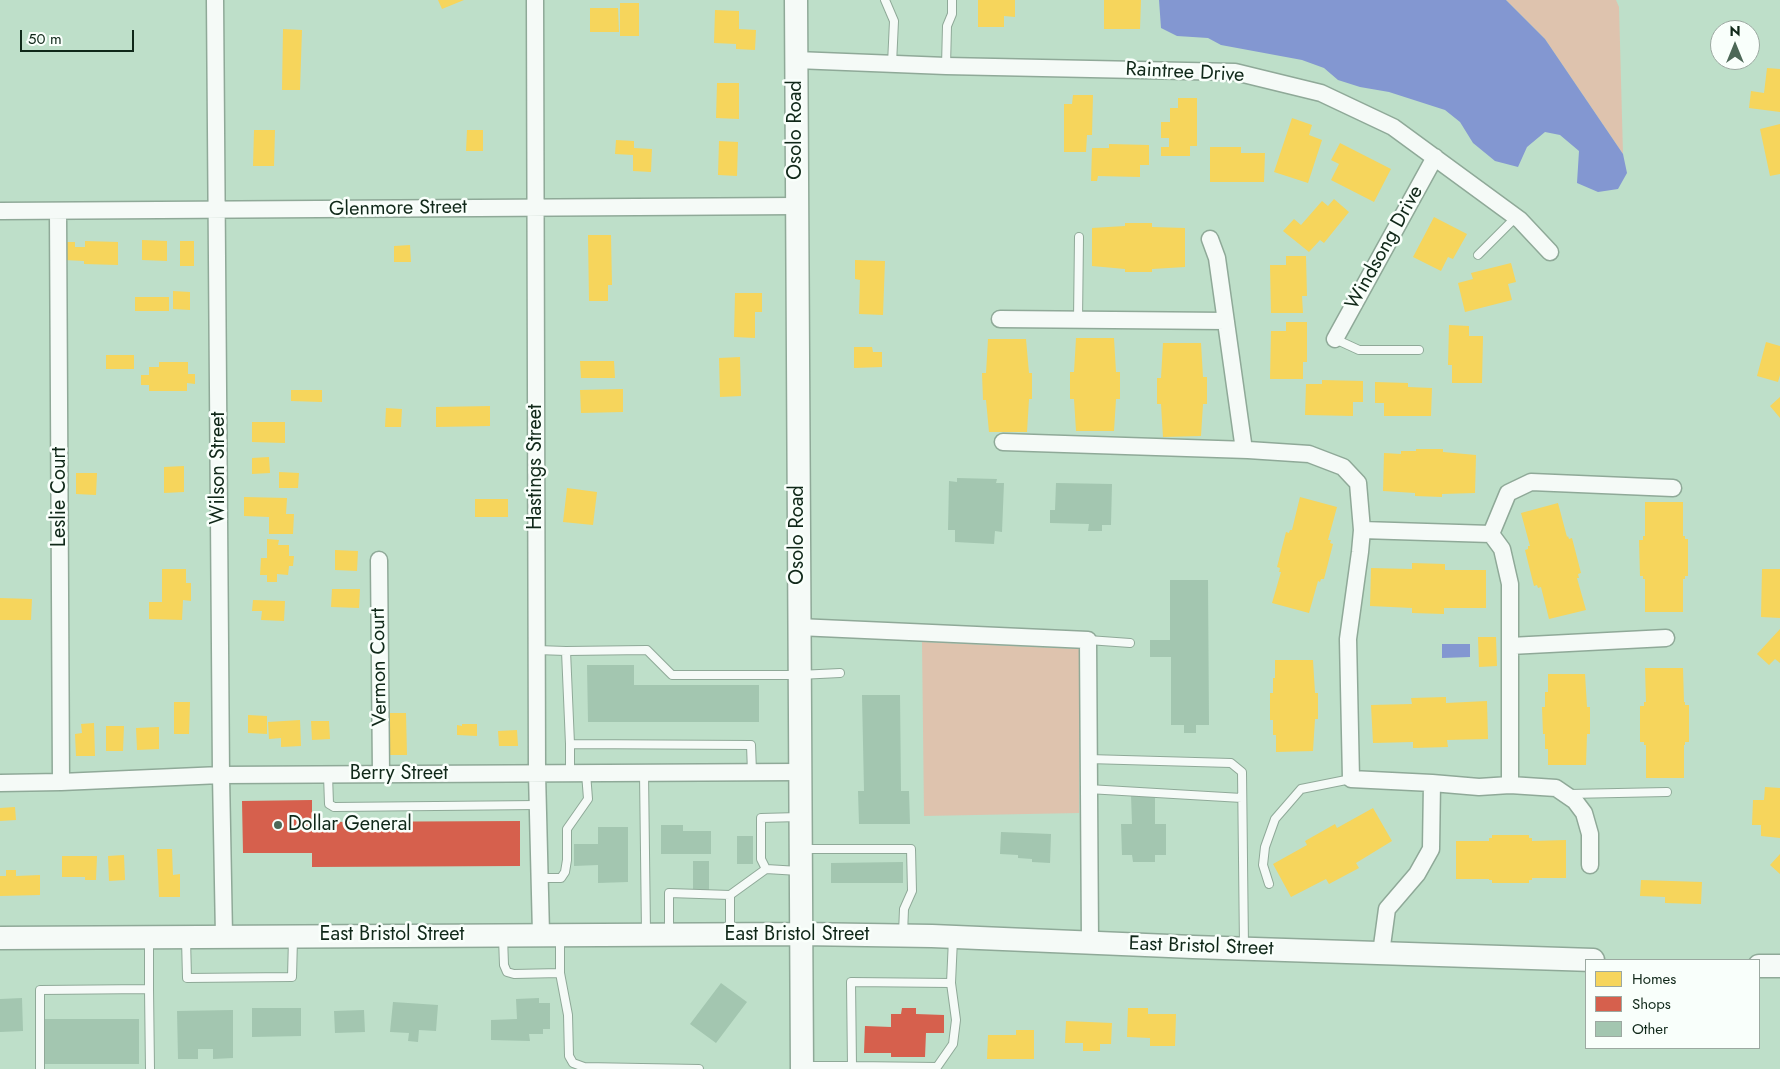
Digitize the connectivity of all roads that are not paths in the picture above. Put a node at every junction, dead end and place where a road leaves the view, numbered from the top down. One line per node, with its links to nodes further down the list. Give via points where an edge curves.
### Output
1 (215, 0): 13 (street, Wilson Street)
2 (535, 0): 11 (street, Hastings Street)
3 (796, 0): 6 (main road, Osolo Road)
4 (885, 0): 7 (lane, via 894,20)
5 (952, 0): 8 (lane, via 952,14 947,26)
6 (796, 60): 7 (street, Raintree Drive); 10 (main road, Osolo Road)
7 (892, 64): 8 (street, Raintree Drive)
8 (946, 66): 9 (street, Raintree Drive, via 1235,72 1321,93 1393,127)
9 (1435, 157): 15 (street, Raintree Drive); 23 (street, Windsong Drive)
10 (796, 206): 11 (street, Glenmore Street); 31 (main road, Osolo Road)
11 (534, 207): 13 (street, Glenmore Street); 36 (street, Hastings Street)
12 (0, 211): 14 (street, Glenmore Street)
13 (217, 211): 14 (street, Glenmore Street); 48 (street, Wilson Street)
14 (58, 212): 51 (street, Leslie Court)
15 (1516, 216): 18 (street, Raintree Drive); 19 (lane)
16 (1079, 237): 21 (lane)
17 (1210, 239): 22 (street, via 1217,258)
18 (1550, 252)
19 (1478, 255)
20 (1000, 319): 21 (street)
21 (1078, 320): 22 (street)
22 (1226, 321): 26 (street)
23 (1335, 339): 24 (lane, via 1359,350)
24 (1419, 350)
25 (1003, 442): 26 (street)
26 (1244, 450): 28 (street, via 1308,454 1343,466 1358,482)
27 (1673, 488): 29 (street, via 1531,482 1508,493)
28 (1362, 530): 29 (street); 50 (street, via 1348,640)
29 (1491, 534): 35 (street, via 1502,549 1510,584)
30 (379, 560): 47 (street, Vermon Court)
31 (798, 627): 33 (street); 39 (main road, Osolo Road)
32 (1666, 638): 35 (street)
33 (1088, 640): 34 (lane); 41 (street)
34 (1130, 643)
35 (1510, 646): 54 (street)
36 (537, 650): 37 (lane); 44 (street, Hastings Street)
37 (566, 651): 39 (lane, via 647,650 672,675); 40 (lane)
38 (840, 673): 39 (lane)
39 (798, 675): 43 (main road, Osolo Road)
40 (570, 744): 42 (lane, via 751,745); 45 (lane)
41 (1088, 759): 55 (street); 58 (lane, via 1231,763 1242,772)
42 (752, 772): 43 (street, Berry Street); 46 (street, Berry Street)
43 (799, 772): 60 (main road, Osolo Road)
44 (538, 773): 45 (street, Berry Street); 47 (street, Berry Street); 59 (street, Hastings Street)
45 (578, 773): 46 (street, Berry Street); 64 (lane, via 588,799 566,829 565,872 561,878)
46 (644, 773): 68 (lane)
47 (382, 774): 49 (street, Berry Street)
48 (221, 775): 49 (street, Berry Street); 51 (street, Berry Street); 73 (street, Wilson Street)
49 (328, 775): 59 (lane, via 329,804 334,807)
50 (1351, 779): 53 (street); 65 (lane, via 1301,789 1275,819 1265,847 1263,865)
51 (61, 782): 52 (street, Berry Street)
52 (0, 783)
53 (1432, 783): 54 (street, via 1479,787); 82 (street, via 1431,849 1417,874 1387,910)
54 (1510, 785): 57 (street, via 1556,788)
55 (1088, 789): 58 (lane); 80 (street)
56 (1668, 792): 57 (lane)
57 (1567, 794): 62 (street, via 1584,813 1590,834)
58 (1242, 798): 81 (lane)
59 (538, 805): 64 (street, Hastings Street)
60 (800, 818): 61 (main road, Osolo Road); 63 (lane, via 761,818 760,859)
61 (800, 860): 63 (lane); 71 (main road, Osolo Road); 75 (lane, via 911,849 912,891 904,909)
62 (1590, 865)
63 (766, 869): 66 (lane)
64 (540, 878): 67 (street, Hastings Street)
65 (1269, 884)
66 (730, 894): 69 (lane, via 669,893); 70 (lane)
67 (550, 934): 68 (main road, East Bristol Street); 72 (main road, East Bristol Street); 86 (lane)
68 (646, 934): 69 (main road, East Bristol Street)
69 (669, 934): 70 (main road, East Bristol Street)
70 (730, 934): 71 (main road, East Bristol Street)
71 (801, 934): 75 (main road, East Bristol Street); 90 (main road, Osolo Road)
72 (503, 935): 74 (main road, East Bristol Street); 86 (lane, via 507,972)
73 (224, 936): 74 (main road, East Bristol Street); 77 (main road, East Bristol Street)
74 (293, 936): 77 (lane, via 292,977 186,978)
75 (903, 936): 78 (main road, East Bristol Street)
76 (149, 937): 77 (main road, East Bristol Street); 79 (main road, East Bristol Street); 88 (lane)
77 (186, 937)
78 (953, 937): 80 (main road, East Bristol Street); 87 (lane)
79 (0, 938)
80 (1090, 942): 81 (main road, East Bristol Street)
81 (1244, 948): 82 (main road, East Bristol Street)
82 (1380, 953): 83 (main road, East Bristol Street)
83 (1585, 960)
84 (1760, 966): 85 (main road)
85 (1780, 966)
86 (560, 973): 93 (lane, via 568,1016 569,1056 573,1063 584,1067)
87 (951, 983): 89 (lane, via 956,1020 953,1044 938,1067); 89 (lane, via 851,982)
88 (149, 989): 91 (lane, via 40,990); 92 (lane)
89 (852, 1066): 90 (lane)
90 (802, 1067)
91 (40, 1069)
92 (150, 1069)
93 (699, 1069)

